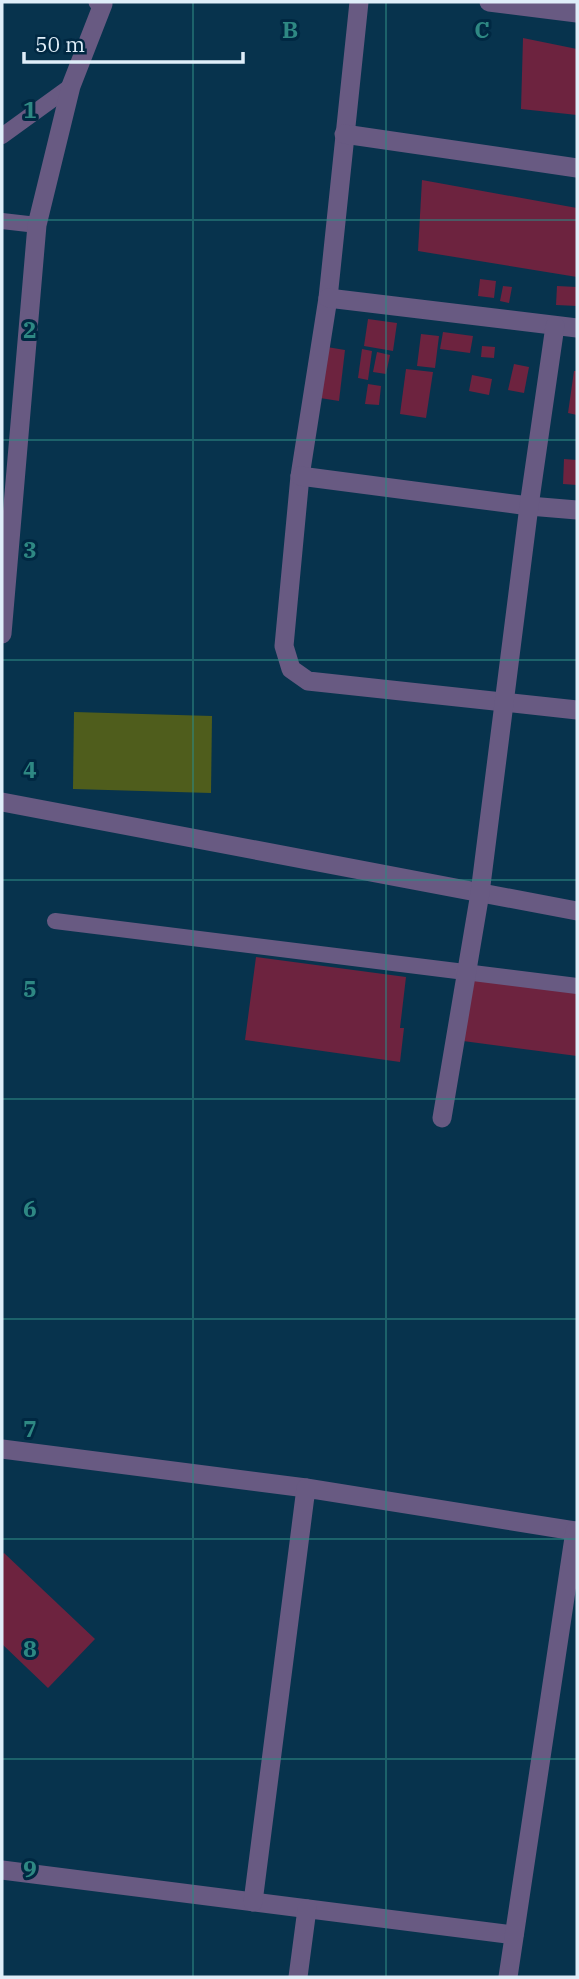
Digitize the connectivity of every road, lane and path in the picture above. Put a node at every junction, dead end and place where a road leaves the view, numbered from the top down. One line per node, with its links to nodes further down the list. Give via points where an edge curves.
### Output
1 (359, 2): 6 (street)
2 (488, 2): 4 (street)
3 (103, 3): 5 (street)
4 (577, 13)
5 (71, 86): 7 (lane); 10 (street)
6 (344, 134): 8 (street); 11 (street)
7 (2, 136)
8 (577, 167)
9 (2, 221): 10 (lane)
10 (37, 225): 17 (street)
11 (328, 298): 12 (street); 14 (street)
12 (555, 326): 13 (street); 15 (street)
13 (577, 328)
14 (300, 476): 15 (street); 19 (street, via 284,646 291,669 308,681)
15 (529, 506): 16 (street); 19 (street)
16 (577, 510)
17 (3, 601): 18 (street)
18 (2, 634)
19 (505, 703): 20 (street); 22 (street)
20 (577, 710)
21 (2, 802): 22 (street)
22 (480, 893): 23 (street); 25 (street)
23 (577, 911)
24 (55, 921): 25 (lane)
25 (466, 972): 26 (lane); 27 (street)
26 (577, 986)
27 (442, 1118)
28 (2, 1449): 29 (street)
29 (306, 1488): 30 (street); 32 (street)
30 (576, 1532): 34 (street)
31 (2, 1870): 32 (street)
32 (253, 1902): 33 (street)
33 (307, 1909): 34 (street); 35 (street)
34 (514, 1935): 36 (street)
35 (298, 1977)
36 (508, 1977)

